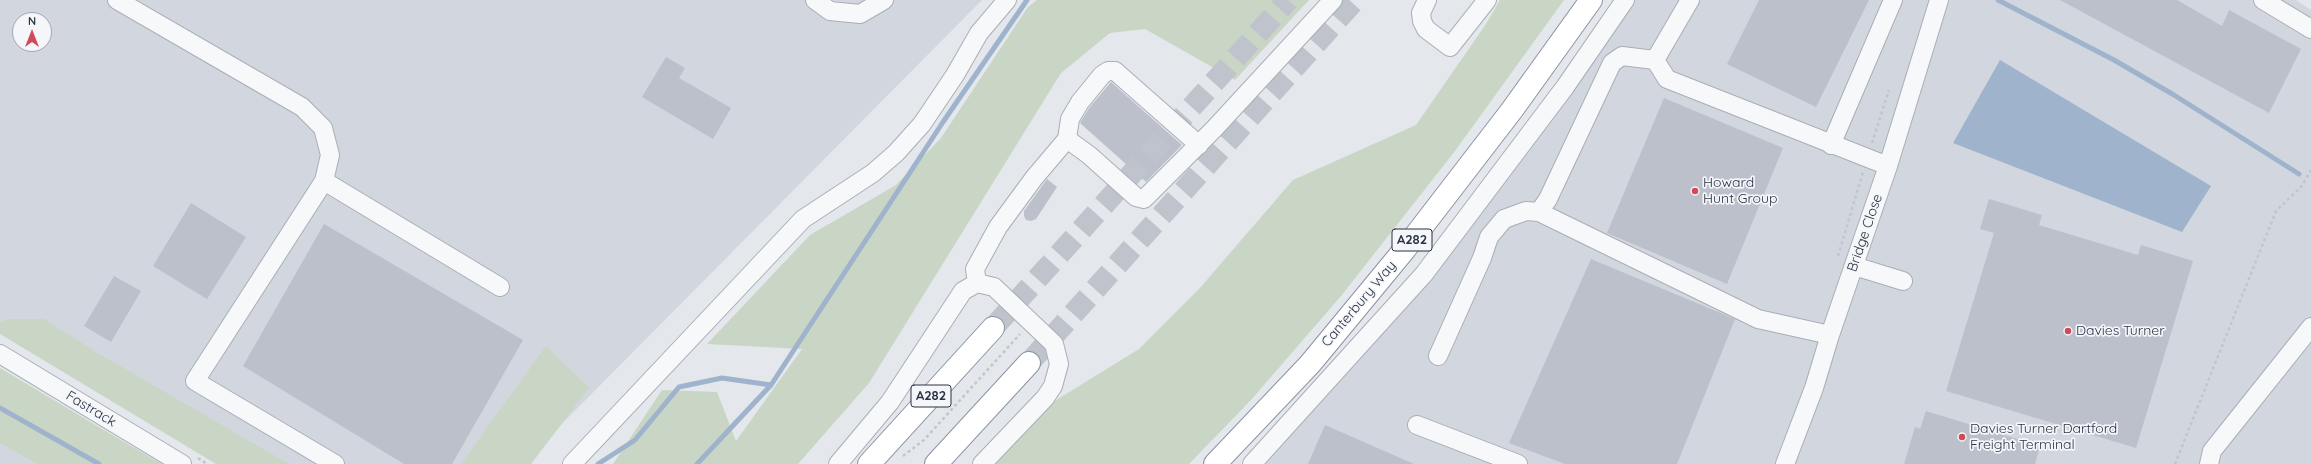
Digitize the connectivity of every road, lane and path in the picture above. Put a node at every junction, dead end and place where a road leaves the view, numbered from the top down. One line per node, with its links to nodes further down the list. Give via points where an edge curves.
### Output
1 (117, 0): 21 (street, via 302,107 323,128 330,155)
2 (814, 0): 3 (street, via 830,11 860,14)
3 (884, 0)
4 (1007, 0): 38 (street, via 979,33 922,124 896,153 873,173 803,218)
5 (1333, 0): 18 (street)
6 (1427, 0): 7 (street, via 1421,13 1422,21 1426,28 1450,47)
7 (1487, 0)
8 (1591, 0): 43 (highway, Canterbury Way / A282, via 1512,110 1405,249 1310,364)
9 (1625, 0): 44 (street, via 1565,87 1424,274)
10 (1690, 0): 15 (street)
11 (1893, 0): 17 (street)
12 (1939, 0): 19 (street, Bridge Close)
13 (2264, 0): 14 (street)
14 (2311, 29)
15 (1655, 60): 17 (street, via 1667,79); 22 (street, via 1622,56 1612,63 1548,199)
16 (1067, 139): 18 (street, via 1136,197 1144,199); 18 (street, via 1070,119 1080,102 1102,75 1108,71 1115,71); 25 (street, via 998,227 975,269)
17 (1831, 145): 19 (street)
18 (1199, 146)
19 (1888, 166): 23 (street, Bridge Close)
20 (2311, 170): 47 (path, via 2301,187 2276,210)
21 (324, 181): 26 (street); 37 (street, via 194,382)
22 (1539, 212): 30 (street, via 1758,319); 32 (street, via 1526,210 1513,214 1504,219 1489,237)
23 (1854, 266): 24 (street); 30 (street, Bridge Close)
24 (1903, 281)
25 (976, 283): 27 (street, via 994,287); 39 (street, via 963,291 890,402)
26 (500, 287)
27 (1031, 322): 35 (path, via 924,440); 42 (street, via 1054,344 1059,364 1058,374 1045,398)
28 (2311, 327): 48 (street, via 2212,450)
29 (993, 328): 40 (highway, A282)
30 (1830, 335): 46 (street, Bridge Close, via 1814,388)
31 (0, 354): 36 (street, Fastrack)
32 (1438, 356)
33 (1029, 363): 41 (highway)
34 (1417, 425): 45 (street)
35 (900, 459)
36 (182, 464)
37 (335, 464)
38 (572, 464)
39 (838, 464)
40 (869, 464)
41 (936, 464)
42 (982, 464)
43 (1215, 464)
44 (1252, 464)
45 (1518, 464)
46 (1785, 464)
47 (2175, 464)
48 (2209, 464)

